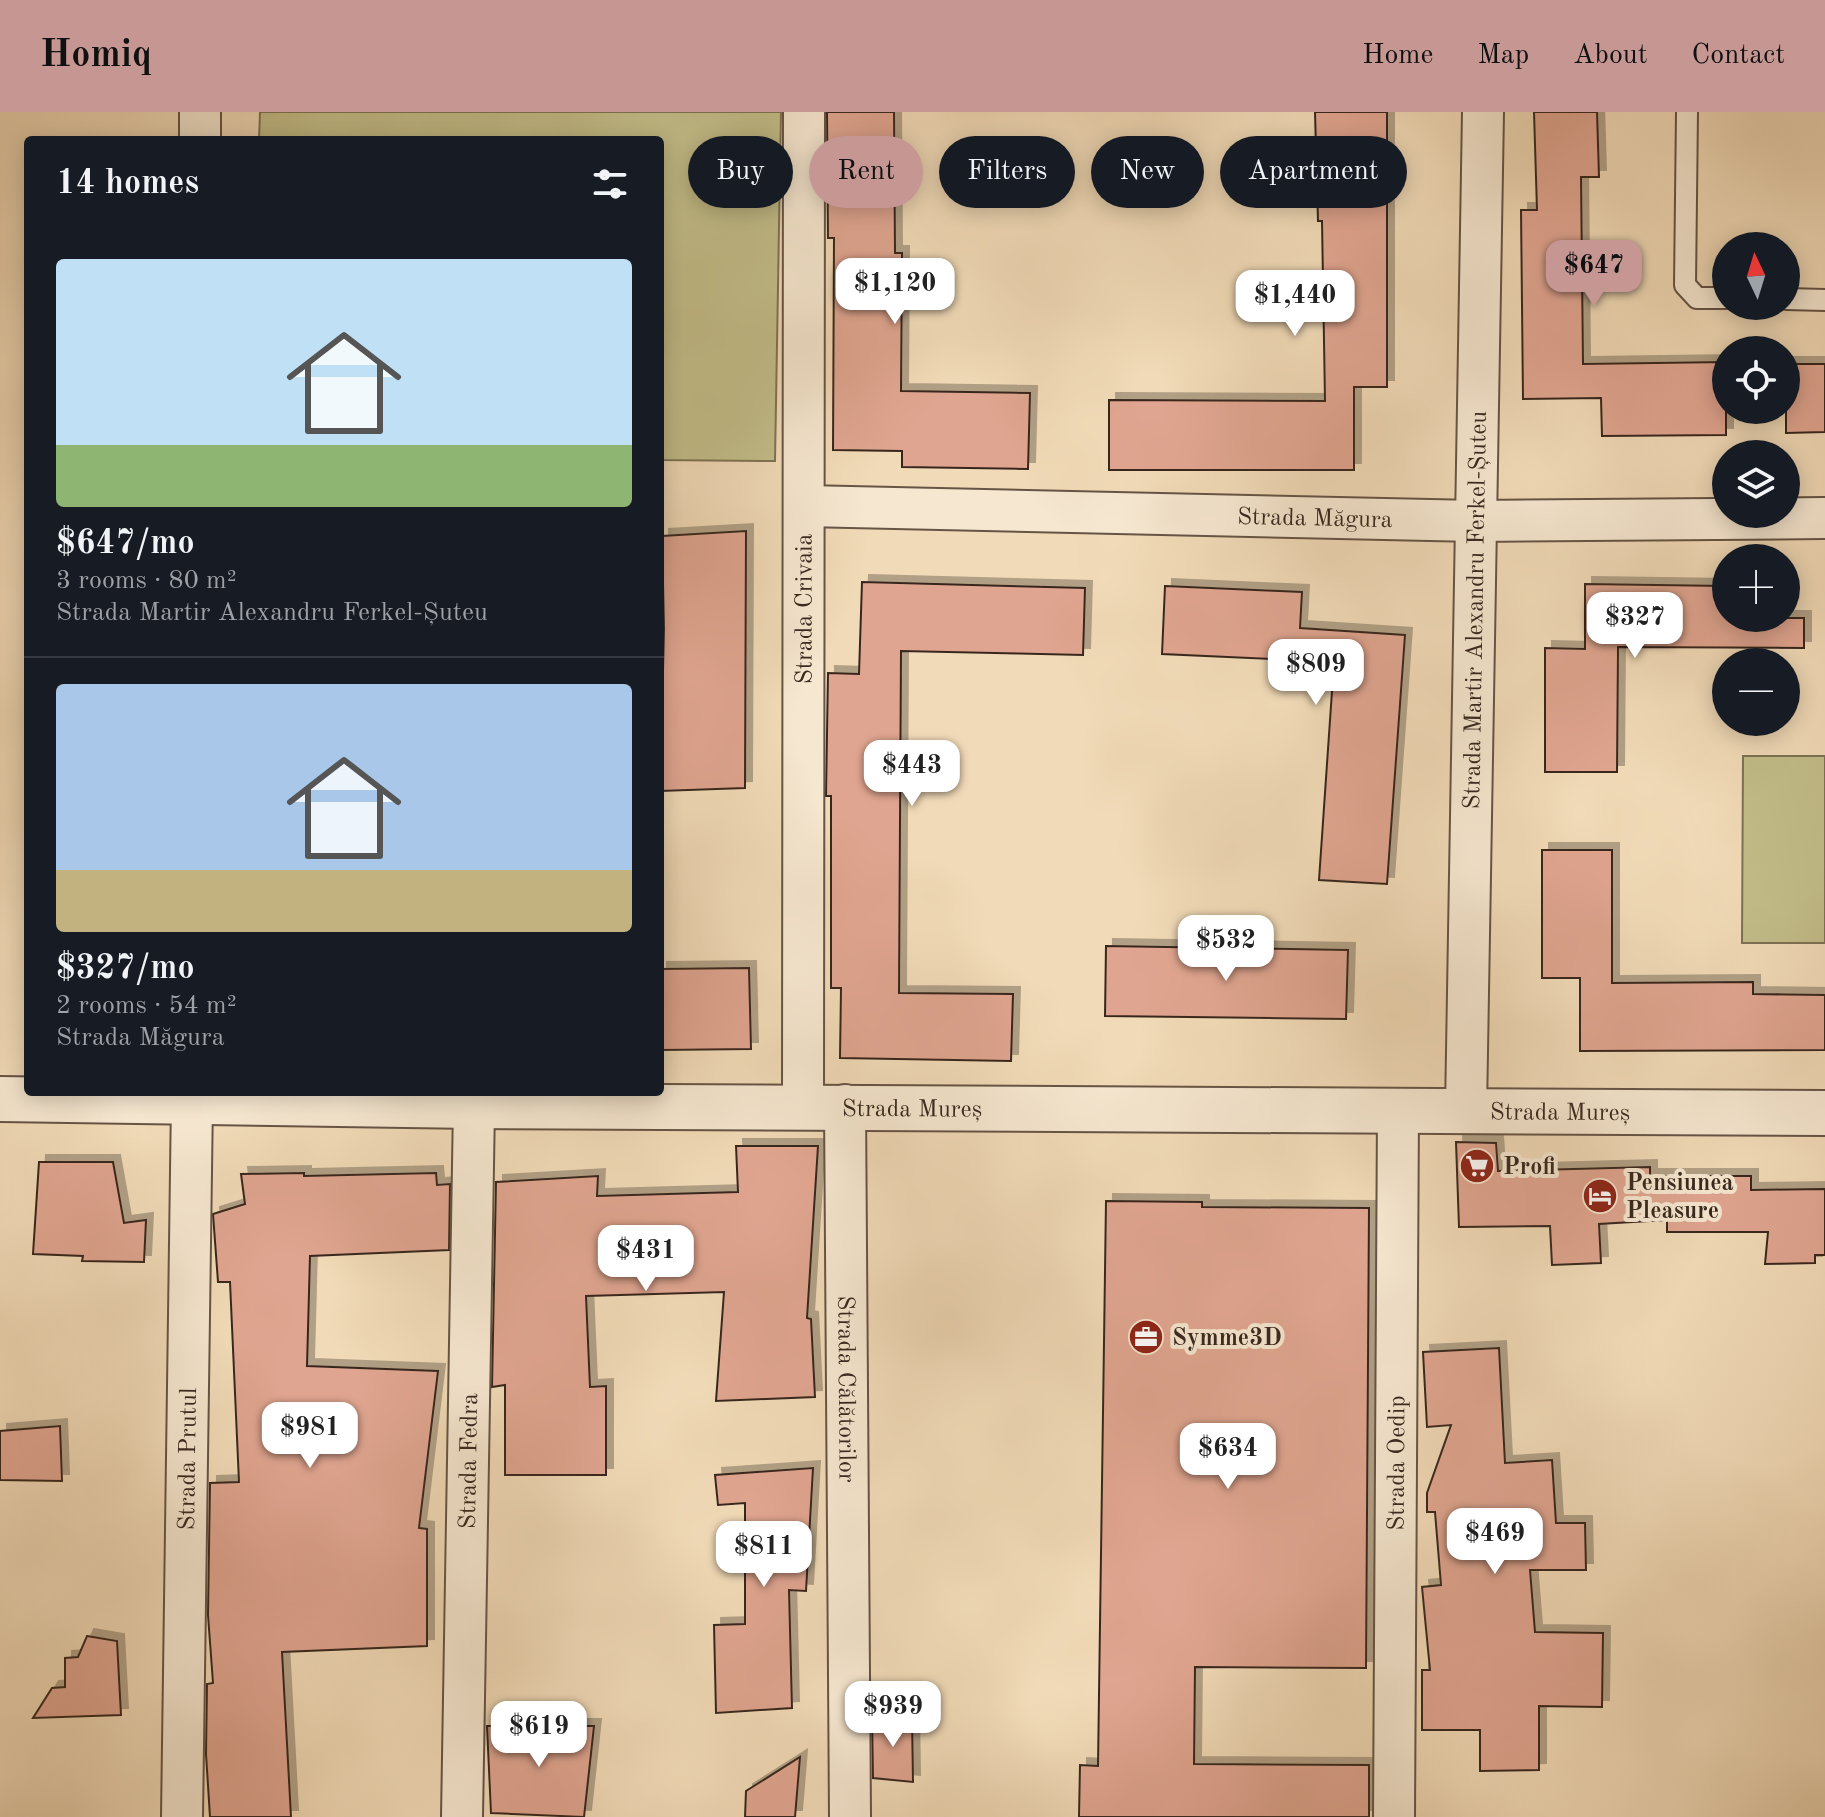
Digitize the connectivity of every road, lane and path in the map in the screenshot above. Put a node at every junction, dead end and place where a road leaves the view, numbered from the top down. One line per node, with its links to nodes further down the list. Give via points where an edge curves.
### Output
1 (200, 112): 5 (street)
2 (804, 112): 9 (street, Strada Crivaia)
3 (1483, 112): 11 (street, Strada Martir Alexandru Ferkel-Șuteu)
4 (1687, 112): 6 (lane, via 1685,285 1697,298)
5 (200, 136)
6 (1712, 298)
7 (1800, 299): 8 (lane)
8 (1825, 300)
9 (805, 506): 11 (street, Strada Măgura); 14 (street, Strada Crivaia)
10 (1825, 518): 11 (street, Strada Măgura)
11 (1476, 521): 17 (street, Strada Martir Alexandru Ferkel-Șuteu)
12 (0, 1099): 13 (street, Strada Mureș)
13 (192, 1100): 15 (street, Strada Mureș); 19 (street, Strada Prutul)
14 (824, 1105): 15 (street, Strada Mureș); 16 (street, Strada Mureș); 21 (street, Strada Călătorilor)
15 (474, 1106): 20 (street, Strada Fedra)
16 (1398, 1110): 17 (street, Strada Mureș); 22 (street, Strada Oedip)
17 (1466, 1110): 18 (street, Strada Mureș)
18 (1825, 1113)
19 (182, 1817)
20 (462, 1817)
21 (850, 1817)
22 (1394, 1817)

